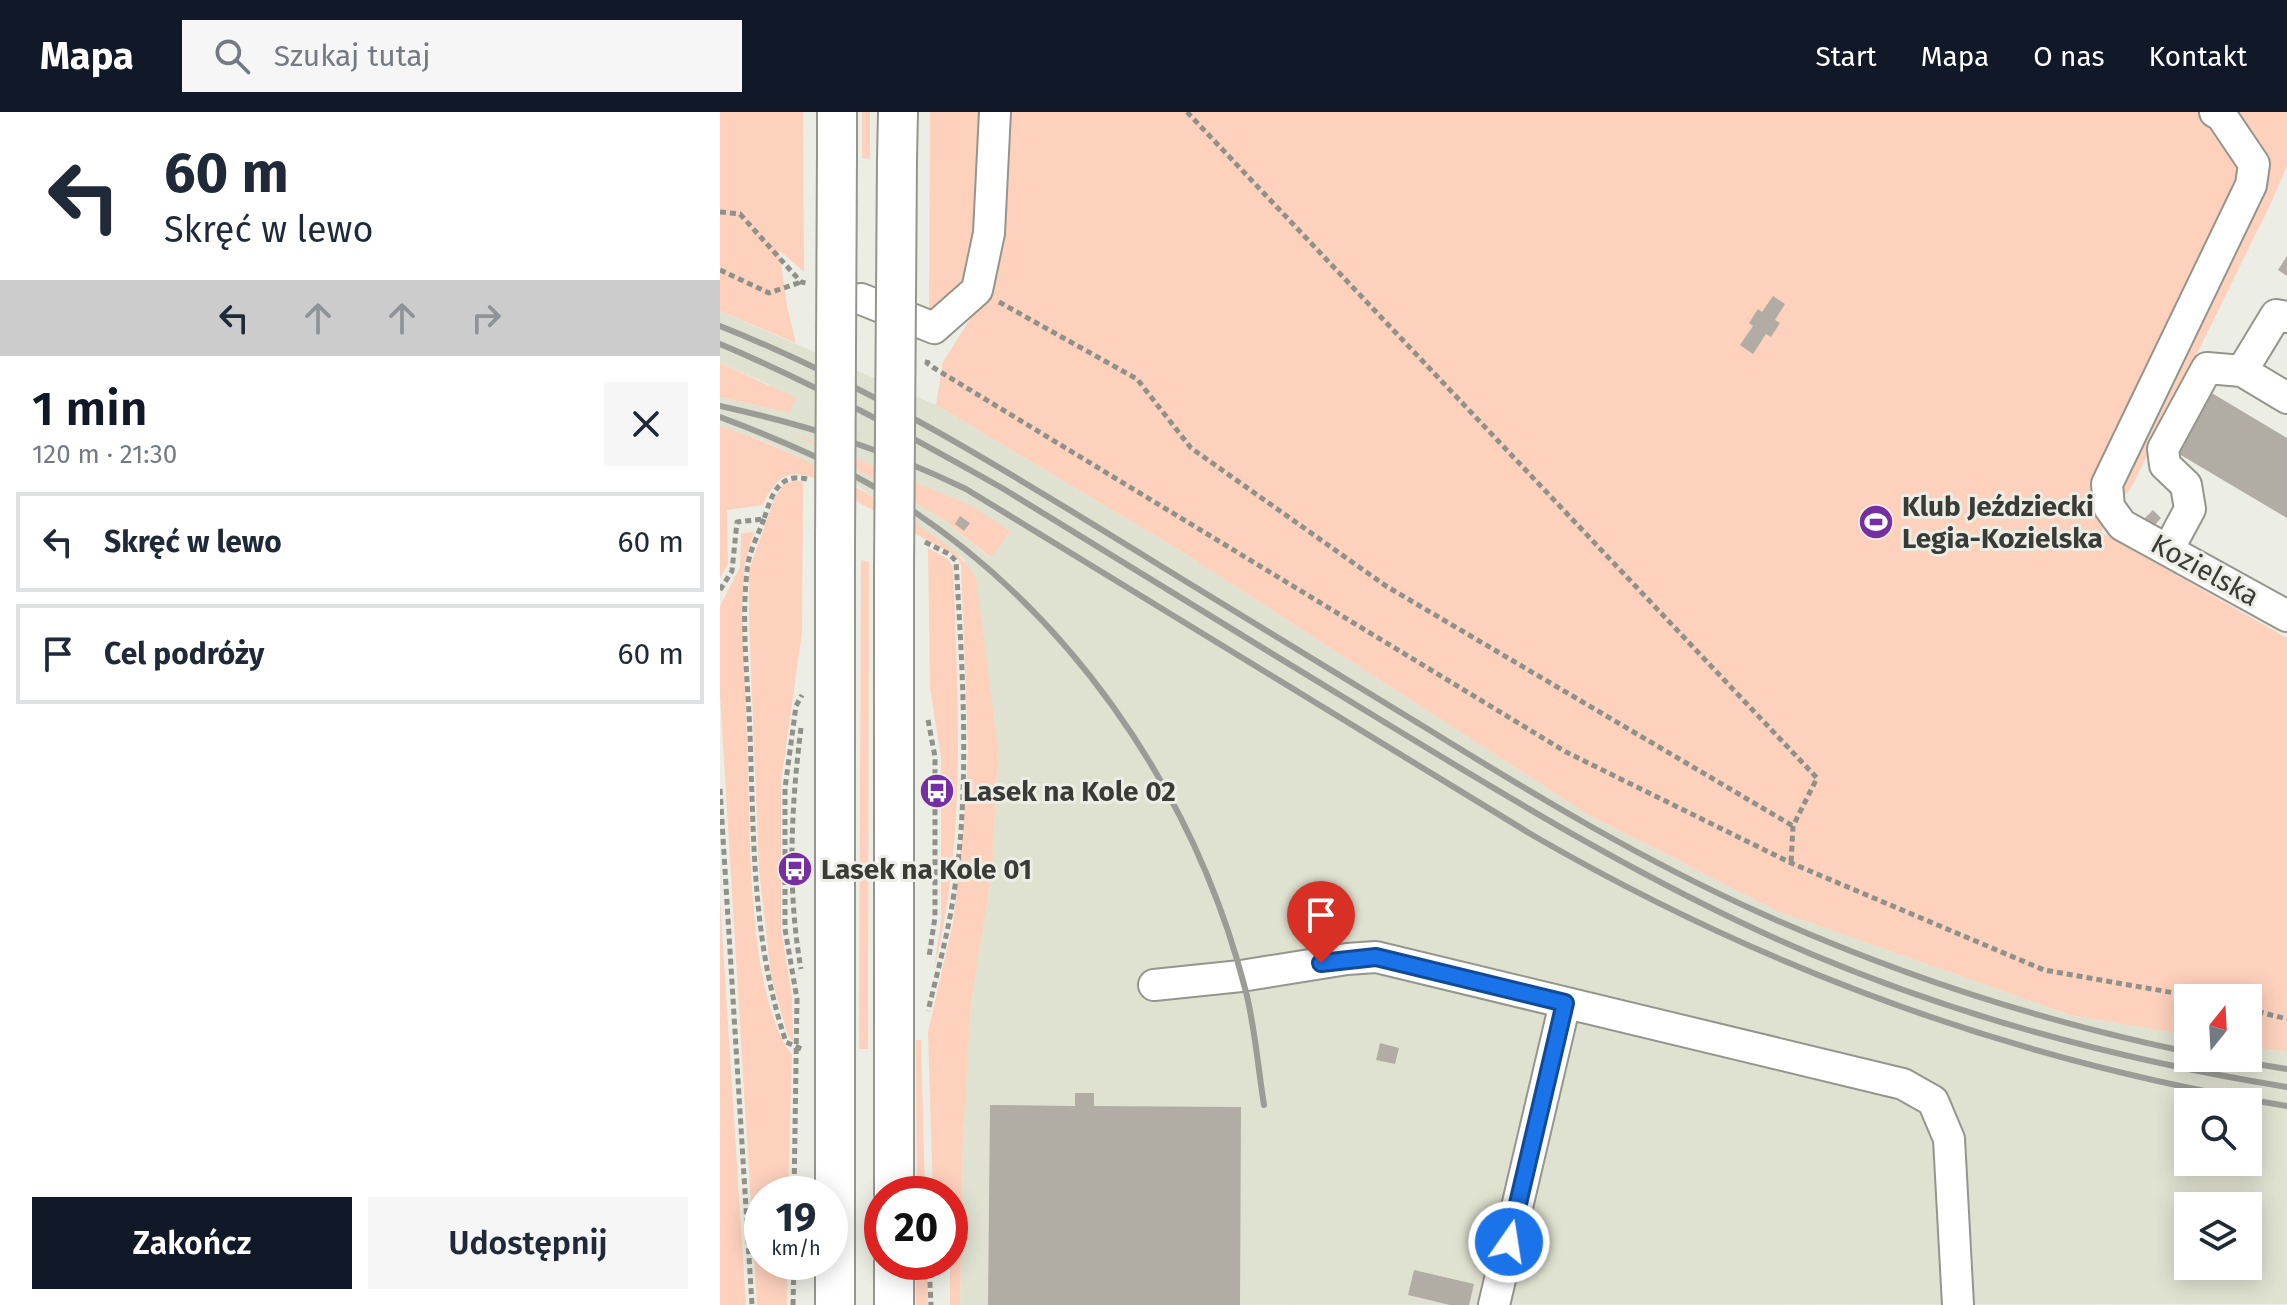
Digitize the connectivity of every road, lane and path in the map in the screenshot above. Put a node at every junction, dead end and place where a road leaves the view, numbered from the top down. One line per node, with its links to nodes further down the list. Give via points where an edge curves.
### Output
1 (837, 112): 43 (main road, bridge)
2 (898, 112): 37 (main road, bridge)
3 (995, 112): 8 (street, via 989,233)
4 (1187, 112): 19 (path, via 1817,778)
5 (2215, 112): 15 (street, Kozielska, via 2254,164 2251,185 2107,484 2109,507 2122,525)
6 (720, 212): 7 (path, via 740,214 801,282 769,293)
7 (720, 270)
8 (977, 290): 11 (street); 19 (path, via 1137,379 1191,448 1386,586)
9 (861, 299): 11 (street)
10 (2287, 317): 12 (street, via 2276,315)
11 (934, 328): 20 (path, via 927,363 934,368 1566,752)
12 (2242, 371): 13 (street); 15 (street, via 2207,368 2163,449 2165,465 2186,485 2190,509)
13 (2287, 398)
14 (764, 519): 31 (path, via 746,582 755,870 766,974 786,1042)
15 (2168, 550): 16 (street, Kozielska)
16 (2287, 616)
17 (927, 711): 21 (path, via 935,757 935,917)
18 (720, 789): 41 (path)
19 (1793, 826): 20 (path)
20 (1791, 863): 25 (path, via 2044,970)
21 (926, 971)
22 (801, 973): 31 (path, via 794,929 793,788 802,694 785,788 785,929 797,999)
23 (926, 985): 28 (path)
24 (1154, 985): 26 (street, via 1376,957)
25 (2174, 993)
26 (1565, 1003): 46 (street); 47 (street, via 1903,1084 1933,1101 1949,1139)
27 (2262, 1013): 29 (path)
28 (924, 1015)
29 (2287, 1019)
30 (805, 1037): 32 (path)
31 (797, 1049): 32 (path); 35 (path)
32 (805, 1050): 33 (path)
33 (805, 1065)
34 (803, 1141): 36 (path)
35 (794, 1176)
36 (802, 1176)
37 (894, 1176)
38 (794, 1280): 42 (path)
39 (894, 1280): 44 (main road)
40 (930, 1280): 45 (path)
41 (752, 1305)
42 (793, 1305)
43 (835, 1305)
44 (894, 1305)
45 (931, 1305)
46 (1494, 1305)
47 (1958, 1305)

